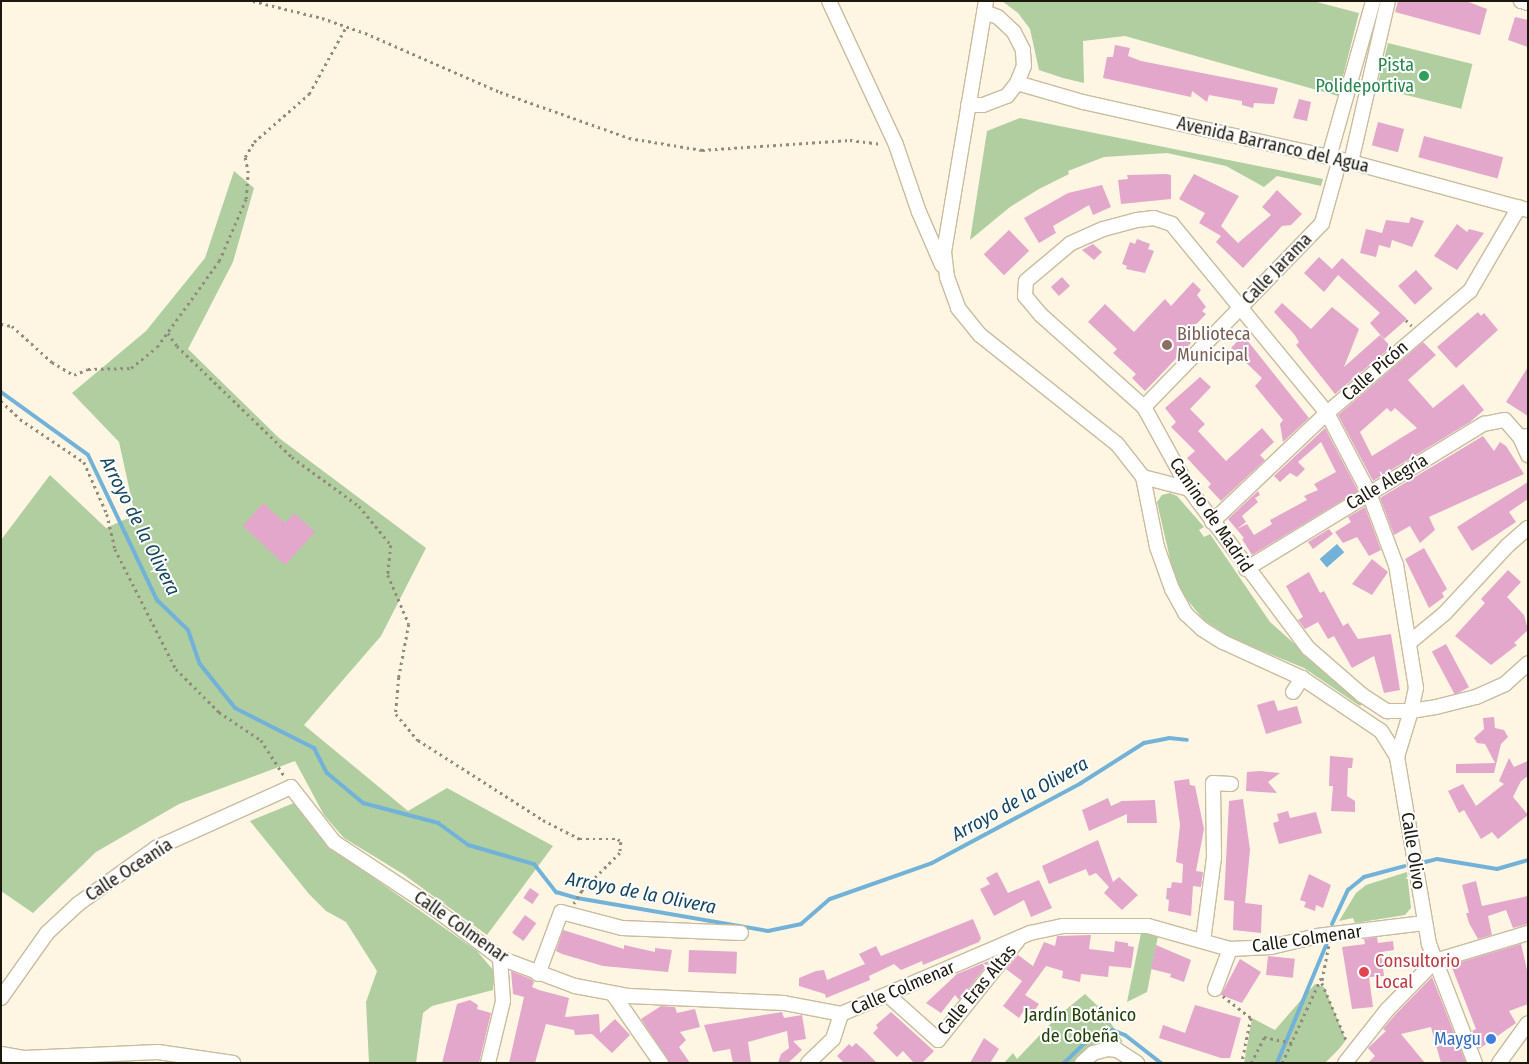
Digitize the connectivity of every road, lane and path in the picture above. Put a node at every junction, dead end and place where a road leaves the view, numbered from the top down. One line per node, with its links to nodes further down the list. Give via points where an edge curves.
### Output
1 (253, 1): 8 (path)
2 (829, 1): 11 (street)
3 (1373, 1): 12 (street)
4 (1388, 1): 12 (street)
5 (1521, 1): 6 (street)
6 (1528, 3)
7 (985, 6): 9 (street, via 1014,32 1023,50 1024,66); 10 (street)
8 (346, 26): 11 (path, via 500,92 629,138 702,150 850,140); 17 (path, via 310,94 254,142 245,157 248,174 246,198 219,261)
9 (1017, 84): 10 (street, via 1007,96 994,102); 12 (street, Avenida Barranco del Agua, via 1083,102)
10 (968, 105): 14 (street, via 944,252)
11 (896, 146): 14 (street, via 919,212)
12 (1340, 159): 13 (street, Avenida Barranco del Agua); 15 (street, Calle Jarama, via 1322,223)
13 (1523, 208): 20 (street, Calle Picón, via 1470,290)
14 (947, 277): 23 (street, via 958,308 980,335 1117,444)
15 (1242, 305): 19 (street, Calle Jarama); 19 (street, Camino de Madrid, via 1172,224 1154,218 1103,229 1070,244 1026,281 1025,296 1041,315); 20 (street)
16 (1, 324): 17 (path, via 12,326 52,362 74,376 88,369 131,368)
17 (168, 333): 39 (path, via 292,458 360,506 391,545 388,575 409,624 396,714 418,740 543,820 580,839 618,839 621,842 620,853 582,891)
18 (1, 401): 38 (path, via 20,419 84,462 107,514 115,549 176,670 219,712 261,740)
19 (1144, 407): 24 (street, Camino de Madrid)
20 (1327, 413): 25 (street); 26 (street, Calle Picón)
21 (1524, 436): 22 (street); 25 (street, Calle Alegría, via 1505,420 1484,424)
22 (1528, 455)
23 (1143, 477): 24 (street); 31 (street, Calle Olivo, via 1157,547 1172,590 1186,614 1202,629 1224,642)
24 (1189, 489): 26 (street, Camino de Madrid)
25 (1369, 493): 28 (street, Calle Alegría); 29 (street, via 1396,565)
26 (1212, 522): 28 (street, Camino de Madrid)
27 (1528, 528): 29 (street, via 1506,546 1445,613)
28 (1246, 569): 33 (street, Camino de Madrid, via 1308,648 1362,695)
29 (1410, 642): 34 (street, via 1416,688)
30 (1528, 662): 34 (street, via 1505,684 1476,697)
31 (1302, 678): 32 (street); 35 (street, Calle Olivo)
32 (1293, 692)
33 (1387, 711): 34 (street); 35 (street)
34 (1410, 711): 36 (street)
35 (1382, 731): 36 (street, Calle Olivo)
36 (1398, 753): 40 (street, Calle Olivo)
37 (1231, 784): 45 (street, via 1213,784 1214,857)
38 (291, 786): 47 (street, Calle Colmenar, via 334,842 431,906); 54 (street, Calle Oceanía, via 156,848 78,904 42,939)
39 (568, 914): 41 (street, via 622,928); 49 (street, via 561,912)
40 (1424, 922): 43 (street, Calle Colmenar); 48 (street, Calle Olivo)
41 (742, 933)
42 (1527, 934): 48 (street)
43 (1331, 935): 46 (street, Calle Colmenar, via 1271,947); 50 (path)
44 (1020, 938): 45 (street, Calle Colmenar, via 1064,926 1100,924 1148,926); 53 (street, Calle Colmenar); 53 (street, Calle Eras Altas, via 938,1040)
45 (1203, 941): 46 (street, Calle Colmenar)
46 (1230, 949): 51 (street)
47 (500, 958): 49 (street, Calle Colmenar); 62 (street, via 503,1001)
48 (1435, 961): 58 (street); 71 (street, Calle Olivo)
49 (538, 974): 52 (street, Calle Colmenar)
50 (1322, 974): 57 (path); 58 (path, via 1322,983)
51 (1215, 989): 67 (path, via 1251,1018)
52 (613, 994): 55 (street, Calle Colmenar, via 784,1003); 63 (street)
53 (888, 996): 55 (street, Calle Colmenar)
54 (1, 998)
55 (841, 1014): 64 (street, via 833,1039)
56 (1528, 1023): 72 (street)
57 (1292, 1043): 68 (path, via 1264,1038); 69 (path)
58 (1353, 1050): 70 (street)
59 (1, 1054): 60 (street, via 24,1058)
60 (113, 1058): 61 (street, via 180,1054)
61 (233, 1063)
62 (488, 1063)
63 (661, 1063)
64 (808, 1063)
65 (1082, 1063): 66 (street, via 1093,1053 1108,1049 1117,1050)
66 (1138, 1063)
67 (1242, 1063)
68 (1251, 1063)
69 (1282, 1063)
70 (1345, 1063)
71 (1475, 1063)
72 (1499, 1063)

